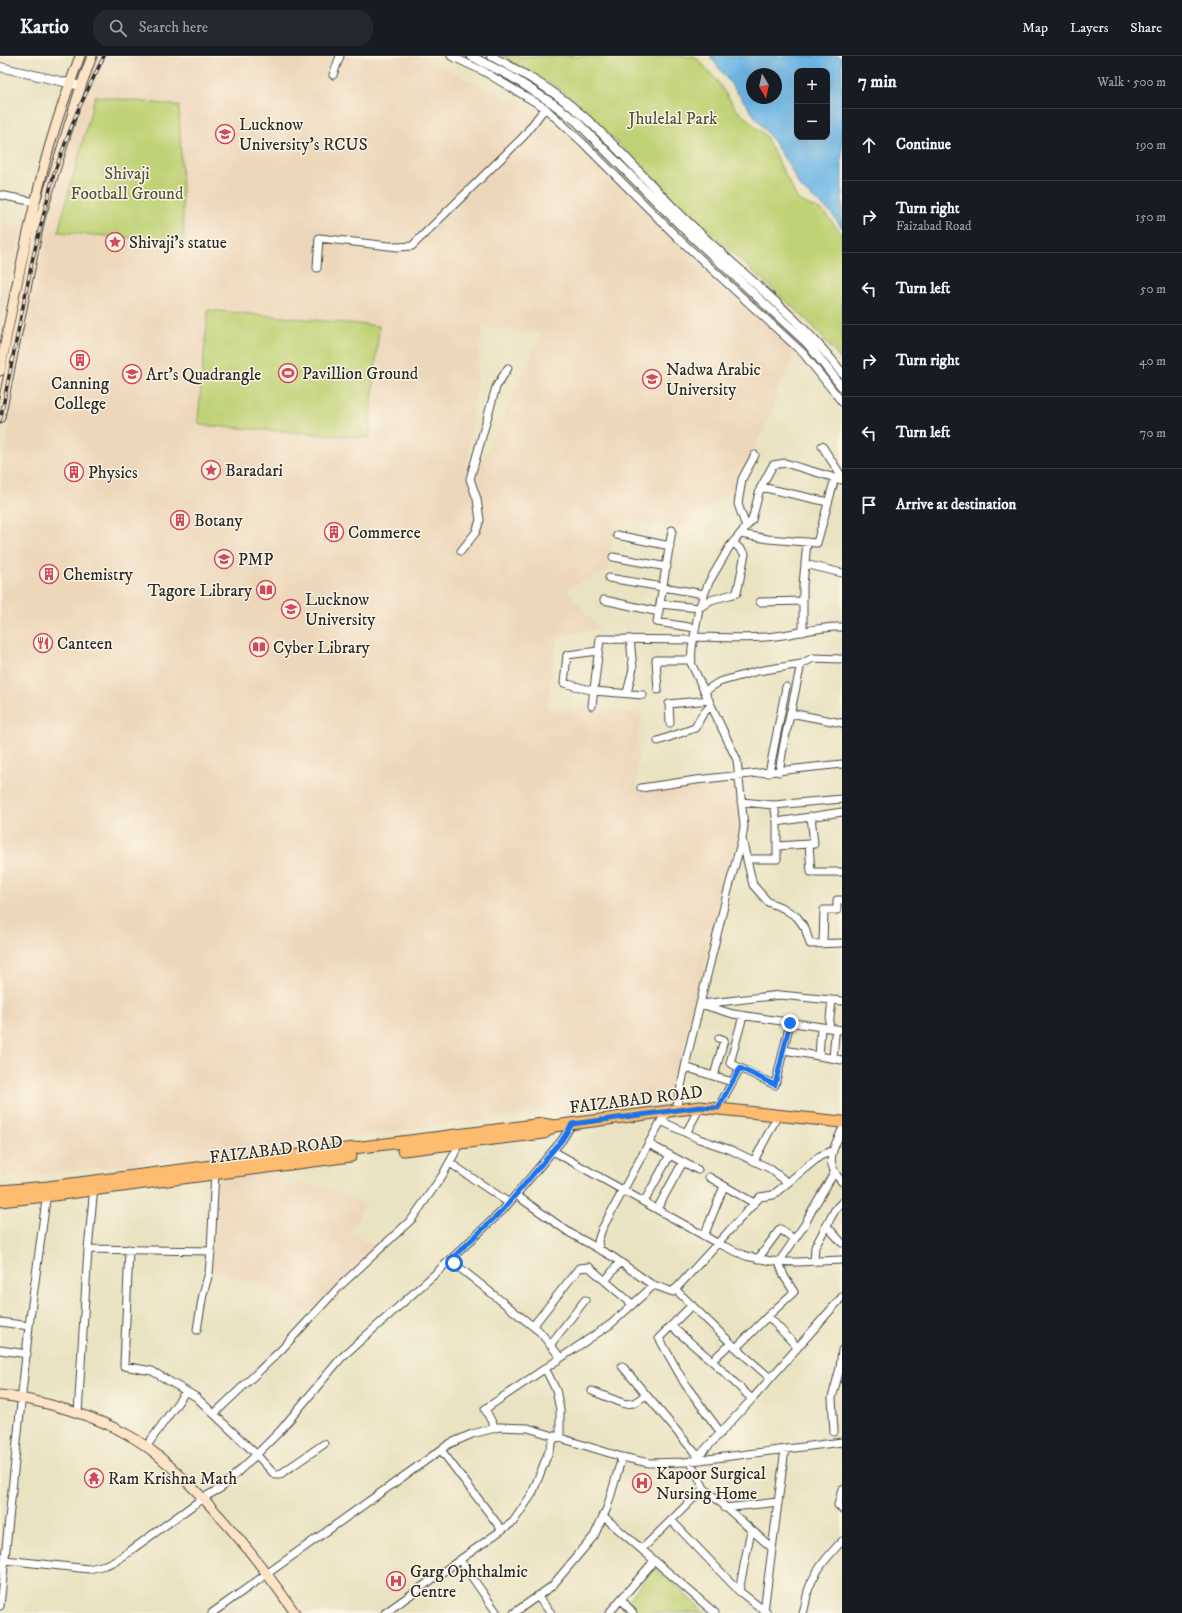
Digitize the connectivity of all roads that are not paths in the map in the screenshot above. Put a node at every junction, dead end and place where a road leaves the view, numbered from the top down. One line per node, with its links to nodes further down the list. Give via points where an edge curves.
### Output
1 (80, 56): 9 (main road)
2 (92, 56): 10 (main road)
3 (340, 56): 8 (street)
4 (451, 56): 11 (street, via 483,71)
5 (470, 56): 19 (street, via 510,76 576,122 684,229 807,343)
6 (491, 56): 18 (street, via 551,91 582,115 688,223 798,323 827,352)
7 (0, 68): 9 (street)
8 (333, 75)
9 (70, 83): 10 (street); 13 (main road)
10 (81, 86): 14 (main road)
11 (545, 108): 15 (street, via 523,137 412,246 398,247 319,238); 20 (street, via 678,238 803,353)
12 (0, 195): 13 (street)
13 (35, 202): 14 (main road)
14 (31, 239): 17 (main road); 21 (main road)
15 (317, 268)
16 (508, 368): 34 (street, via 496,387 470,479 480,520 476,532)
17 (0, 371)
18 (842, 373)
19 (842, 387)
20 (842, 402)
21 (0, 418)
22 (822, 446): 24 (street)
23 (755, 455): 27 (street, via 742,479 738,504)
24 (840, 478): 25 (street, via 785,463 773,465); 26 (street)
25 (761, 487): 26 (street); 27 (street, via 752,520)
26 (828, 502): 32 (street, via 817,543)
27 (746, 527): 29 (street)
28 (672, 530): 33 (street)
29 (740, 534): 31 (street); 32 (street)
30 (617, 535): 33 (street)
31 (733, 542): 41 (street); 46 (street, via 745,554 737,593 711,600)
32 (807, 542): 36 (street)
33 (670, 546): 37 (street)
34 (461, 551)
35 (613, 557): 37 (street)
36 (805, 564): 38 (street); 43 (street)
37 (667, 567): 40 (street)
38 (842, 573)
39 (609, 578): 40 (street)
40 (664, 587): 41 (street); 45 (street)
41 (704, 594): 46 (street)
42 (604, 600): 47 (street)
43 (803, 600): 44 (street); 50 (street)
44 (760, 602)
45 (660, 604): 46 (street); 47 (street)
46 (699, 608): 49 (street)
47 (659, 612): 49 (street, via 657,622)
48 (842, 627): 50 (street, via 817,628)
49 (695, 628): 51 (street)
50 (803, 632): 51 (street, via 765,637)
51 (693, 638): 52 (street); 55 (street)
52 (630, 639): 53 (street, via 600,639); 61 (street, via 633,668)
53 (598, 652): 59 (street); 59 (street, via 567,655 564,683)
54 (842, 659): 56 (street, via 813,658)
55 (692, 660): 58 (street, via 656,660); 60 (street, via 691,663)
56 (801, 664): 60 (street, via 750,673 720,682); 65 (street)
57 (786, 688): 71 (street)
58 (658, 690)
59 (594, 691): 61 (street); 64 (street)
60 (705, 691): 63 (street)
61 (627, 693): 62 (street)
62 (643, 695)
63 (710, 703): 66 (street, via 669,704); 68 (street, via 695,728); 72 (street, via 737,760)
64 (592, 706)
65 (790, 713): 67 (street); 70 (street)
66 (670, 723)
67 (842, 723)
68 (658, 741)
69 (842, 764): 70 (street)
70 (779, 772): 71 (street)
71 (769, 773): 72 (street)
72 (738, 776): 73 (street); 75 (street)
73 (641, 788)
74 (842, 799): 76 (street)
75 (741, 802): 76 (street); 80 (street, via 744,826)
76 (774, 805): 79 (street)
77 (842, 812): 78 (street)
78 (811, 816): 79 (street); 81 (street, via 814,844)
79 (777, 822): 82 (street)
80 (742, 838): 83 (street); 90 (street)
81 (809, 844): 82 (street); 84 (street, via 810,872)
82 (777, 846): 83 (street, via 777,859)
83 (748, 859): 87 (street, via 753,885 759,894 768,902 797,917 810,944)
84 (842, 872)
85 (842, 900): 87 (street, via 837,900 836,910 824,910)
86 (842, 943): 87 (street)
87 (823, 944)
88 (832, 1000): 89 (street); 90 (street, via 780,995); 94 (street)
89 (842, 1001)
90 (700, 1004): 91 (street); 102 (street)
91 (743, 1016): 92 (street); 97 (street)
92 (790, 1023): 93 (street); 98 (street)
93 (821, 1028): 94 (street); 99 (street)
94 (829, 1028): 95 (street)
95 (842, 1030)
96 (835, 1035): 100 (street)
97 (736, 1042): 103 (street, via 730,1063); 104 (street, via 722,1039)
98 (784, 1050): 99 (street); 103 (street, via 775,1085)
99 (819, 1056): 100 (street)
100 (833, 1058): 101 (street)
101 (842, 1060)
102 (685, 1067): 104 (street); 108 (street)
103 (740, 1068): 105 (street)
104 (714, 1076): 105 (street)
105 (732, 1082): 107 (street)
106 (700, 1107): 107 (main road, FAIZABAD ROAD); 108 (main road, FAIZABAD ROAD); 114 (street)
107 (718, 1108): 109 (main road, FAIZABAD ROAD)
108 (672, 1110): 110 (street); 112 (main road, FAIZABAD ROAD)
109 (778, 1115): 111 (main road, FAIZABAD ROAD); 120 (street)
110 (661, 1121): 114 (street); 116 (street)
111 (842, 1122)
112 (572, 1124): 115 (main road, FAIZABAD ROAD, via 543,1124); 117 (street)
113 (842, 1130): 118 (street)
114 (686, 1133): 120 (street)
115 (456, 1140): 121 (street, via 456,1151); 123 (main road, FAIZABAD ROAD)
116 (649, 1144): 119 (street); 131 (street)
117 (553, 1151): 131 (street); 134 (street)
118 (832, 1152): 125 (street, via 831,1164); 127 (street, via 820,1156)
119 (670, 1155): 122 (street); 136 (street)
120 (754, 1161): 127 (street)
121 (450, 1162): 138 (street); 188 (street, via 412,1219 340,1286 281,1350)
122 (683, 1162): 124 (street); 140 (street)
123 (214, 1170): 129 (main road, FAIZABAD ROAD); 149 (street)
124 (698, 1170)
125 (834, 1174): 128 (street); 143 (street)
126 (709, 1177): 130 (street)
127 (788, 1182): 139 (street, via 773,1195 760,1197)
128 (842, 1182)
129 (95, 1185): 133 (main road, FAIZABAD ROAD); 146 (street)
130 (724, 1186): 139 (street); 142 (street)
131 (624, 1191): 136 (street); 148 (street, via 602,1230 598,1241)
132 (0, 1192): 133 (main road, FAIZABAD ROAD)
133 (47, 1192): 135 (main road, FAIZABAD ROAD); 165 (street)
134 (516, 1195): 138 (street); 148 (street, via 570,1233)
135 (0, 1201)
136 (644, 1202): 140 (street)
137 (842, 1202): 141 (street)
138 (509, 1203): 151 (street)
139 (754, 1203): 144 (street)
140 (657, 1209): 142 (street)
141 (827, 1226): 145 (street); 153 (street, via 815,1247)
142 (704, 1236): 144 (street)
143 (794, 1239): 150 (street, via 780,1229); 155 (street)
144 (718, 1243): 150 (street); 158 (street)
145 (842, 1243)
146 (88, 1249): 147 (street); 187 (street)
147 (129, 1249): 149 (street); 182 (street, via 124,1366 152,1370)
148 (599, 1249): 154 (street)
149 (212, 1251): 168 (street)
150 (758, 1259): 155 (street)
151 (450, 1260): 166 (street); 198 (street, via 341,1358 280,1431)
152 (842, 1260): 153 (street)
153 (814, 1261): 155 (street)
154 (620, 1262): 156 (street); 157 (street)
155 (779, 1262): 163 (street, via 794,1292)
156 (605, 1281): 161 (street); 166 (street, via 589,1267 579,1268)
157 (654, 1285): 158 (street, via 673,1292); 161 (street)
158 (675, 1289): 162 (street)
159 (842, 1298): 171 (street)
160 (585, 1300): 170 (street)
161 (632, 1304): 176 (street, via 611,1324)
162 (692, 1305): 167 (street); 169 (street)
163 (768, 1316): 171 (street); 172 (street)
164 (0, 1322): 165 (street)
165 (29, 1326): 175 (street)
166 (533, 1326): 170 (street)
167 (671, 1326): 186 (street); 191 (street, via 659,1338 685,1384)
168 (197, 1330)
169 (731, 1343): 172 (street); 177 (street)
170 (550, 1344): 176 (street)
171 (797, 1347): 180 (street)
172 (736, 1348): 180 (street)
173 (0, 1350): 175 (street)
174 (842, 1350): 190 (street, via 832,1398)
175 (27, 1354): 185 (street)
176 (560, 1357): 179 (street)
177 (715, 1358)
178 (622, 1366): 184 (street)
179 (544, 1368): 189 (street, via 485,1409); 192 (street, via 556,1390 560,1410)
180 (770, 1378): 186 (street)
181 (592, 1391): 184 (street, via 625,1404 634,1403)
182 (186, 1392): 188 (street, via 196,1397); 195 (street)
183 (0, 1395): 185 (main road)
184 (646, 1395): 200 (street)
185 (22, 1399): 187 (main road); 215 (street)
186 (752, 1399): 191 (street)
187 (78, 1414): 195 (main road, via 107,1424)
188 (214, 1414): 198 (street)
189 (495, 1428): 192 (street, via 528,1428); 197 (street, via 472,1434)
190 (834, 1432)
191 (721, 1433): 200 (street)
192 (557, 1437): 199 (street); 210 (street, via 532,1494 513,1522)
193 (842, 1442): 196 (street)
194 (324, 1444): 198 (street, via 279,1475 275,1475)
195 (146, 1446): 204 (main road)
196 (785, 1449): 200 (street); 205 (street)
197 (441, 1450): 210 (street); 218 (street)
198 (257, 1454): 204 (street, via 221,1488)
199 (622, 1457): 201 (street, via 649,1463); 208 (street)
200 (700, 1458): 201 (street)
201 (690, 1461): 202 (street)
202 (704, 1488): 206 (street); 209 (street)
203 (842, 1490): 207 (street, via 838,1505)
204 (204, 1498): 215 (street, via 116,1561 105,1565 89,1569); 218 (main road, via 239,1537)
205 (778, 1502): 206 (street); 213 (street)
206 (725, 1508): 211 (street)
207 (842, 1509)
208 (604, 1516): 214 (street); 220 (street, via 594,1536 552,1586)
209 (672, 1521): 214 (street); 219 (street)
210 (502, 1530): 216 (street)
211 (751, 1530): 213 (street); 219 (street)
212 (842, 1541): 233 (street, via 824,1560 816,1574 808,1589)
213 (772, 1548): 223 (street)
214 (642, 1549): 217 (street)
215 (5, 1560): 222 (street)
216 (460, 1560): 226 (street); 227 (street)
217 (654, 1561): 221 (street); 232 (street)
218 (267, 1574): 224 (street); 225 (main road)
219 (739, 1591): 223 (street)
220 (537, 1596): 228 (street); 229 (street)
221 (621, 1599): 230 (street); 231 (street)
222 (0, 1606)
223 (766, 1612)
224 (212, 1613)
225 (295, 1613)
226 (385, 1613)
227 (497, 1613)
228 (514, 1613)
229 (551, 1613)
230 (609, 1613)
231 (633, 1613)
232 (715, 1613)
233 (803, 1613)

